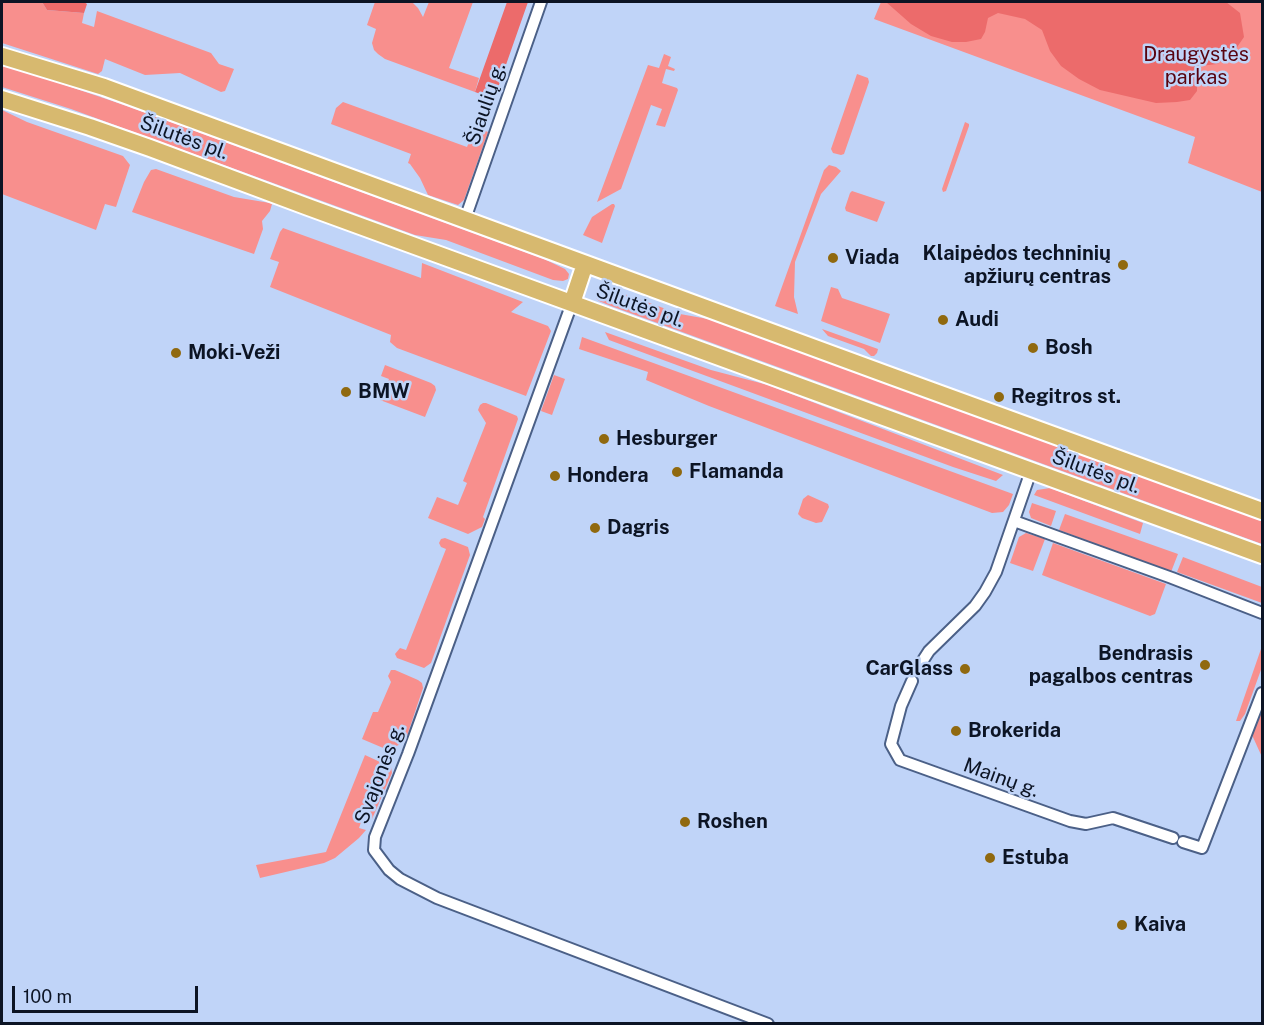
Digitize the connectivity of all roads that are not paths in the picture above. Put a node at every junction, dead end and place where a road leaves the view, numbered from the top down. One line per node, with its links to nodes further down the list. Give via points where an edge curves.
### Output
1 (541, 2): 4 (street, Šiaulių g.)
2 (2, 56): 4 (main road, Šilutės pl., via 104,87)
3 (2, 99): 6 (main road, Šilutės pl., via 150,148)
4 (465, 219): 5 (main road, Šilutės pl.)
5 (585, 264): 6 (main road); 8 (main road, Šilutės pl.)
6 (572, 303): 7 (main road, Šilutės pl.); 15 (street, Svajonės g., via 375,837 374,850 400,879 437,898)
7 (1031, 471): 9 (street); 10 (main road, Šilutės pl.)
8 (1263, 511)
9 (1014, 521): 11 (street); 12 (street, via 986,592 928,651)
10 (1263, 555)
11 (1263, 613)
12 (918, 668)
13 (912, 681): 14 (street, Mainų g., via 891,744 900,760 1070,822 1086,824 1113,818 1202,848)
14 (1263, 693)
15 (768, 1023)

